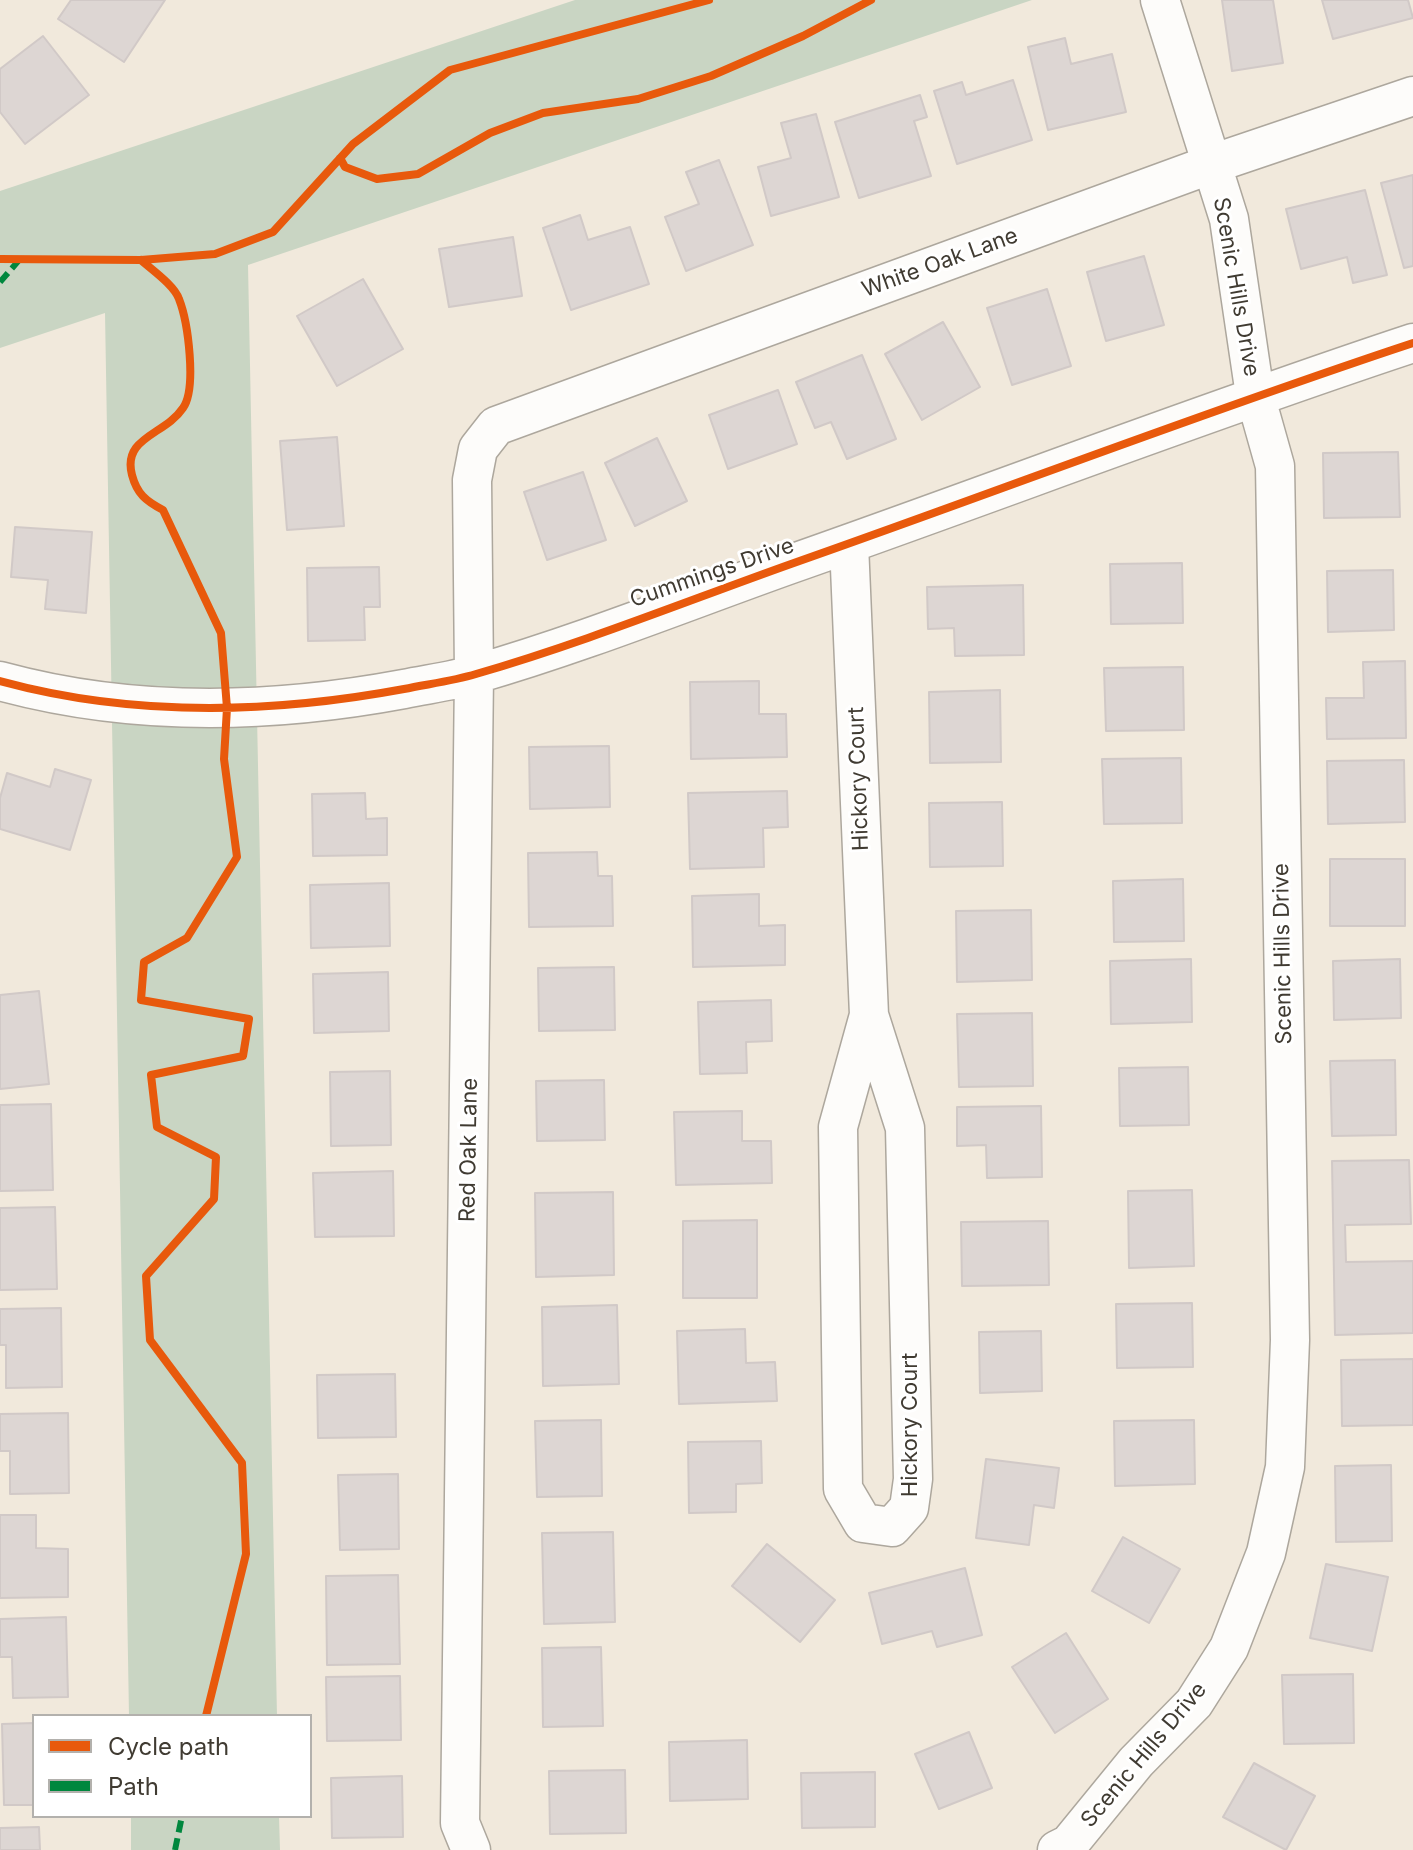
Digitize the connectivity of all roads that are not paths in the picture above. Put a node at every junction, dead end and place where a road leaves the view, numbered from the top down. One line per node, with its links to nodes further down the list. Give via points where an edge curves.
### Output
1 (1160, 0): 3 (street, Scenic Hills Drive)
2 (1413, 96): 3 (street, White Oak Lane)
3 (1212, 164): 5 (street, Scenic Hills Drive, via 1229,219); 6 (street, White Oak Lane, via 496,426)
4 (1413, 343): 5 (street, Cummings Drive)
5 (1255, 395): 7 (street, Cummings Drive); 12 (street, Scenic Hills Drive, via 1275,466 1290,1340 1285,1467 1266,1553 1229,1648 1194,1703 1136,1762 1069,1844)
6 (478, 449): 8 (street, Red Oak Lane, via 472,480)
7 (849, 544): 8 (street, Cummings Drive); 10 (street, Hickory Court)
8 (474, 675): 9 (street, Cummings Drive, via 336,702 244,709 160,707); 11 (street, Red Oak Lane, via 460,1823)
9 (0, 681)
10 (869, 1015): 10 (street, Hickory Court, via 838,1127 843,1489 863,1523 892,1527 909,1508 913,1479 905,1128)
11 (471, 1850)
12 (1057, 1850)

